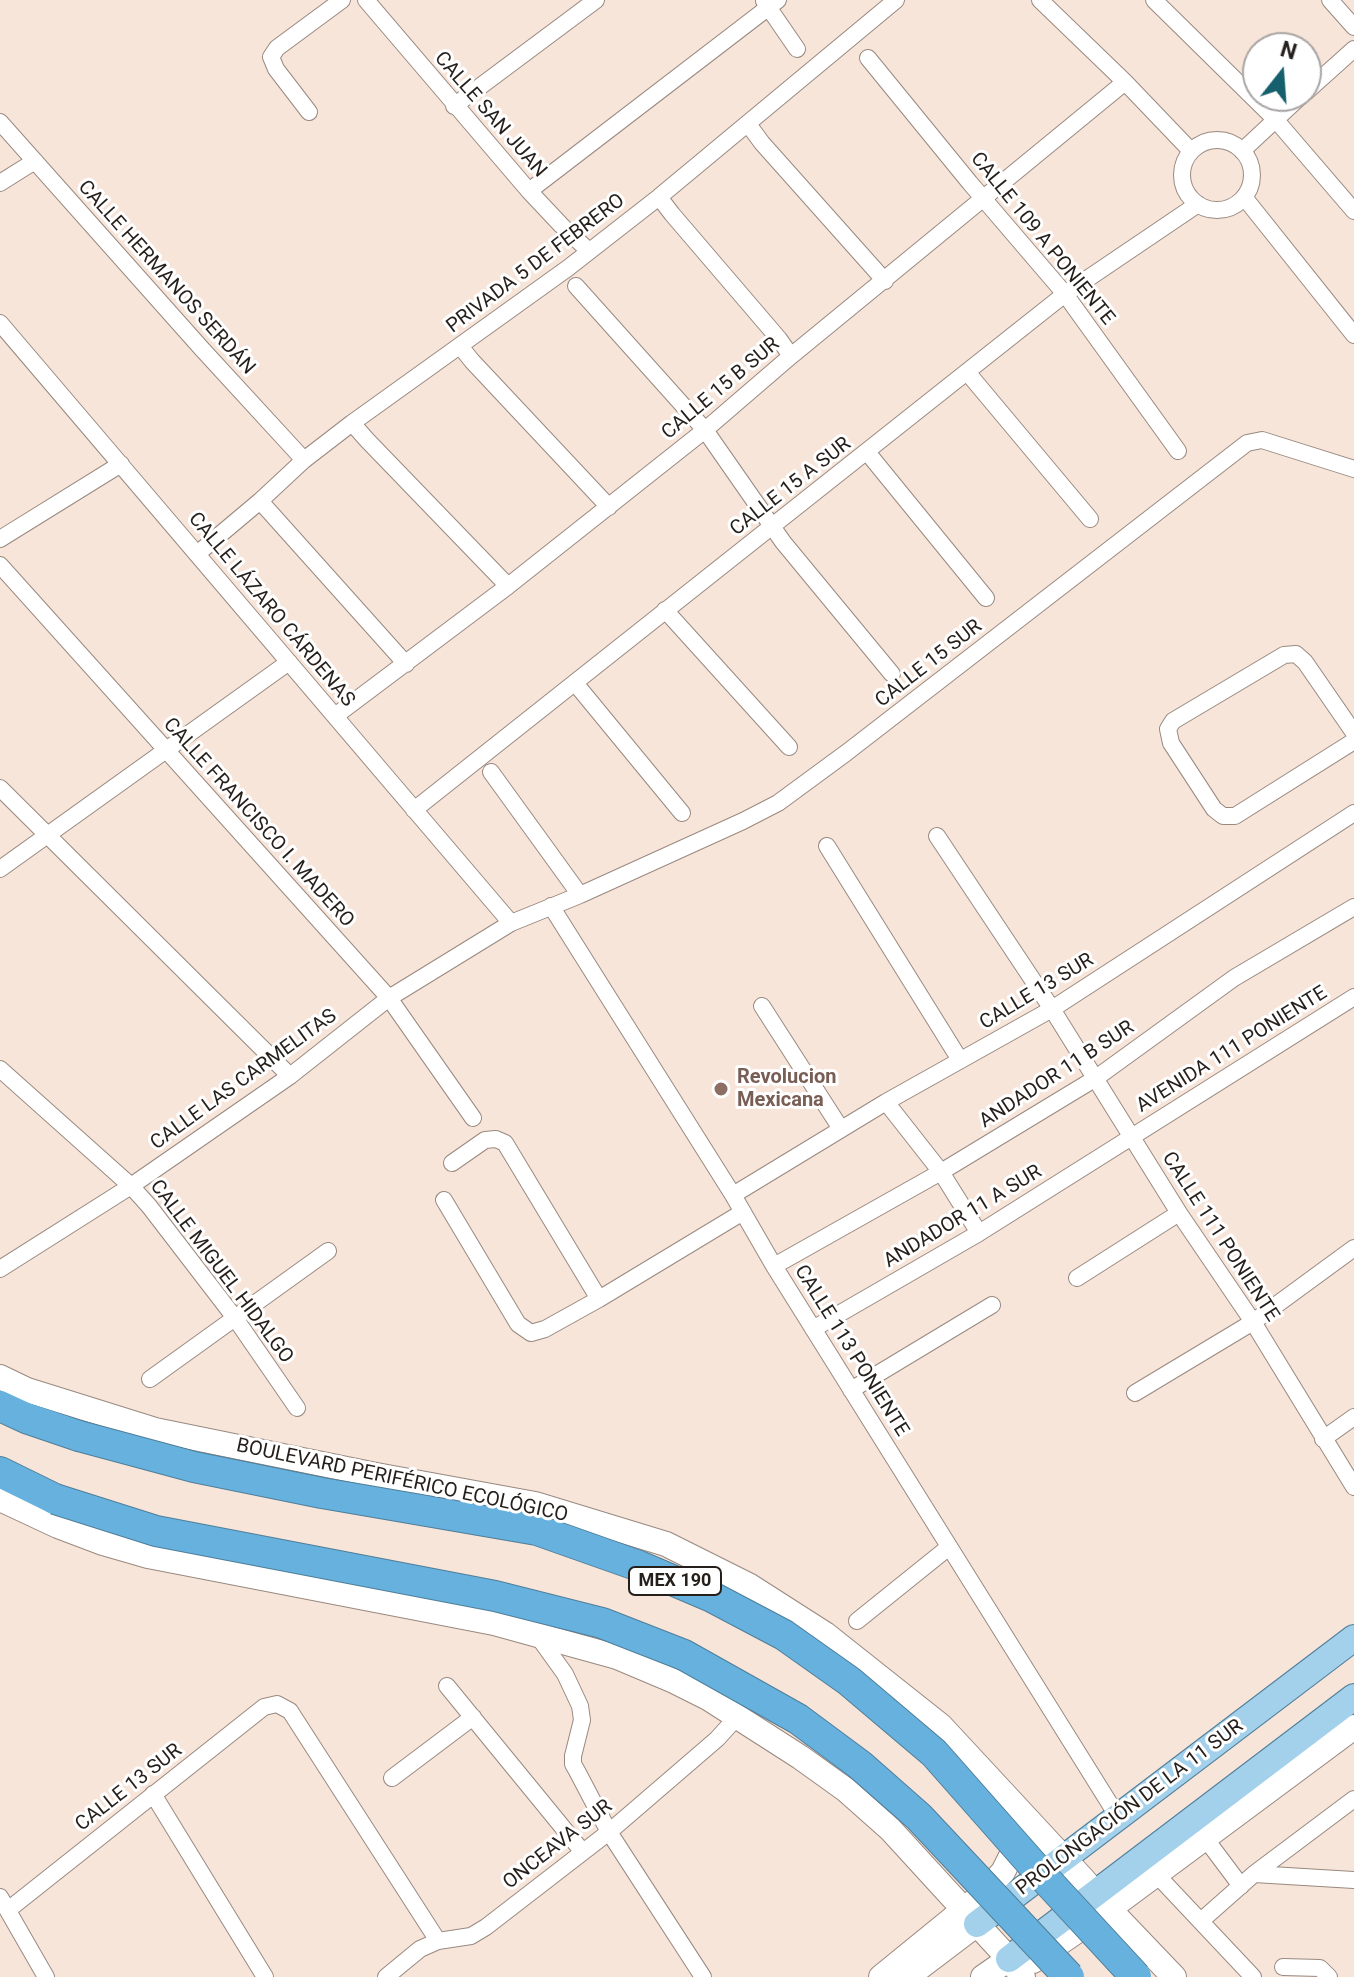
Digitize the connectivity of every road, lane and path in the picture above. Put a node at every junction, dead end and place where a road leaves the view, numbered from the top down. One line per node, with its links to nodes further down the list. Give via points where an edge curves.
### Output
1 (342, 0): 16 (street, via 271,57)
2 (366, 0): 15 (street, CALLE SAN JUAN)
3 (596, 0): 15 (street)
4 (896, 0): 20 (street, PRIVADA 5 DE FEBRERO)
5 (1040, 0): 14 (street)
6 (1154, 0): 18 (street)
7 (1330, 0): 9 (street)
8 (770, 2): 10 (street); 25 (street)
9 (1354, 27)
10 (797, 49)
11 (1354, 49): 13 (street)
12 (868, 58): 28 (street, CALLE 109 A PONIENTE)
13 (1322, 78)
14 (1125, 82): 21 (street); 28 (street, CALLE 15 B SUR)
15 (454, 106): 25 (street, CALLE SAN JUAN)
16 (309, 112)
17 (1283, 112): 18 (street)
18 (1275, 119): 22 (street); 30 (street)
19 (0, 122): 23 (street, CALLE HERMANOS SERDÁN)
20 (748, 124): 26 (street, PRIVADA 5 DE FEBRERO); 32 (street)
21 (1191, 151): 22 (street, via 1222,140); 29 (street, via 1183,185)
22 (1242, 151): 27 (street, via 1252,168)
23 (35, 161): 24 (street); 44 (street, CALLE HERMANOS SERDÁN)
24 (0, 183)
25 (529, 191): 31 (street, CALLE SAN JUAN)
26 (659, 197): 31 (street, PRIVADA 5 DE FEBRERO); 38 (street)
27 (1244, 197): 29 (street, via 1217,210); 36 (street)
28 (983, 198): 32 (street, CALLE 15 B SUR); 34 (street, CALLE 109 A PONIENTE)
29 (1198, 204): 34 (street, CALLE 15 A SUR)
30 (1354, 211)
31 (589, 251): 37 (street, PRIVADA 5 DE FEBRERO)
32 (885, 281): 38 (street, CALLE 15 B SUR)
33 (576, 286): 41 (street)
34 (1065, 294): 39 (street, CALLE 15 A SUR); 42 (street, CALLE 109 A PONIENTE)
35 (0, 323): 45 (street, CALLE LÁZARO CÁRDENAS)
36 (1354, 335)
37 (460, 346): 40 (street, PRIVADA 5 DE FEBRERO); 48 (street)
38 (791, 356): 41 (street, CALLE 15 B SUR)
39 (967, 372): 43 (street, CALLE 15 A SUR); 49 (street)
40 (352, 423): 44 (street, PRIVADA 5 DE FEBRERO); 54 (street)
41 (705, 430): 48 (street, CALLE 15 B SUR); 50 (street)
42 (1178, 451)
43 (867, 452): 50 (street, CALLE 15 A SUR); 55 (street)
44 (304, 460): 47 (street, PRIVADA 5 DE FEBRERO)
45 (121, 464): 51 (street); 52 (street, CALLE LÁZARO CÁRDENAS)
46 (1354, 469): 75 (street, CALLE 15 SUR, via 1262,440 1247,443 778,803)
47 (260, 501): 52 (street, PRIVADA 5 DE FEBRERO); 58 (street)
48 (609, 507): 54 (street, CALLE 15 B SUR)
49 (1090, 519)
50 (772, 527): 56 (street, CALLE 15 A SUR); 59 (street)
51 (0, 539)
52 (197, 554): 57 (street, CALLE LÁZARO CÁRDENAS)
53 (0, 565): 65 (street, CALLE FRANCISCO I. MADERO)
54 (508, 586): 58 (street, CALLE 15 B SUR)
55 (986, 598)
56 (665, 610): 60 (street, CALLE 15 A SUR); 64 (street)
57 (289, 662): 61 (street, CALLE LÁZARO CÁRDENAS); 65 (street)
58 (406, 664): 61 (street, CALLE 15 B SUR)
59 (892, 674)
60 (575, 683): 68 (street, CALLE 15 A SUR); 69 (street)
61 (335, 716): 68 (street, CALLE LÁZARO CÁRDENAS)
62 (1354, 733): 63 (street, via 1296,654 1284,655 1173,721 1168,729 1171,743 1223,816 1235,816)
63 (1354, 741)
64 (789, 747)
65 (165, 750): 71 (street); 80 (street, CALLE FRANCISCO I. MADERO)
66 (491, 772): 75 (street)
67 (0, 788): 71 (street)
68 (414, 810): 78 (street, CALLE LÁZARO CÁRDENAS)
69 (682, 813)
70 (1354, 813): 82 (street, CALLE 13 SUR)
71 (45, 835): 74 (street); 85 (street)
72 (937, 836): 82 (street, CALLE 111 PONIENTE)
73 (827, 846): 83 (street)
74 (0, 869)
75 (580, 895): 76 (street, CALLE 15 SUR)
76 (551, 906): 78 (street, CALLE 15 SUR); 94 (street, CALLE 113 PONIENTE)
77 (1354, 907): 86 (street, ANDADOR 11 B SUR, via 1234,978)
78 (511, 923): 80 (street, CALLE LAS CARMELITAS)
79 (1354, 997): 90 (street, AVENIDA 111 PONIENTE)
80 (389, 998): 85 (street, CALLE LAS CARMELITAS); 88 (street, CALLE FRANCISCO I. MADERO)
81 (762, 1006): 89 (street)
82 (1052, 1009): 83 (street, CALLE 13 SUR); 86 (street, CALLE 111 PONIENTE)
83 (960, 1060): 87 (street, CALLE 13 SUR)
84 (0, 1069): 93 (street, CALLE MIGUEL HIDALGO)
85 (290, 1076): 93 (street, CALLE LAS CARMELITAS)
86 (1096, 1078): 90 (street, CALLE 111 PONIENTE); 92 (street, ANDADOR 11 B SUR)
87 (886, 1102): 89 (street, CALLE 13 SUR); 92 (street)
88 (473, 1118)
89 (841, 1129): 94 (street, CALLE 13 SUR)
90 (1132, 1137): 97 (street, CALLE 111 PONIENTE); 98 (street, ANDADOR 11 A SUR)
91 (452, 1163): 104 (street, via 485,1140 505,1143)
92 (941, 1172): 98 (street); 101 (street, ANDADOR 11 B SUR)
93 (131, 1186): 102 (street, CALLE LAS CARMELITAS); 106 (street, CALLE MIGUEL HIDALGO)
94 (733, 1195): 96 (street, CALLE 113 PONIENTE)
95 (444, 1200): 104 (street, via 518,1324 531,1333)
96 (743, 1212): 101 (street, CALLE 113 PONIENTE); 104 (street)
97 (1179, 1213): 103 (street); 107 (street, CALLE 111 PONIENTE)
98 (979, 1233): 108 (street, ANDADOR 11 A SUR)
99 (1354, 1248): 107 (street)
100 (328, 1251): 106 (street)
101 (774, 1266): 108 (street, CALLE 113 PONIENTE)
102 (0, 1269)
103 (1077, 1278)
104 (599, 1299)
105 (992, 1305): 111 (street)
106 (235, 1318): 110 (street); 114 (street, CALLE MIGUEL HIDALGO)
107 (1253, 1322): 112 (street); 116 (street, CALLE 111 PONIENTE)
108 (813, 1329): 111 (street, CALLE 113 PONIENTE)
109 (0, 1377): 132 (street, BOULEVARD PERIFÉRICO ECOLÓGICO, via 40,1395 155,1430 535,1504 666,1544 750,1586 825,1634 941,1726)
110 (150, 1379)
111 (851, 1390): 120 (street, CALLE 113 PONIENTE)
112 (1135, 1393)
113 (0, 1406): 157 (highway, BOULEVARD PERIFÉRICO ECOLÓGICO / MEX 190, bridge, via 79,1436 194,1467 537,1530 712,1597 784,1635 849,1681 934,1753)
114 (297, 1408)
115 (1354, 1417): 116 (street)
116 (1323, 1439): 118 (street, CALLE 111 PONIENTE)
117 (0, 1472): 156 (highway, bridge, via 55,1499 156,1531 495,1596 602,1623 684,1655 798,1719 860,1765 919,1817)
118 (1354, 1487)
119 (0, 1499): 122 (street, via 58,1526 148,1556)
120 (949, 1547): 121 (street); 133 (street, CALLE 113 PONIENTE)
121 (857, 1621)
122 (537, 1635): 127 (street, via 617,1657 674,1681); 134 (street, via 565,1674 582,1712 573,1764)
123 (1354, 1638): 133 (main road, PROLONGACIÓN DE LA 11 SUR)
124 (447, 1686): 126 (street)
125 (1354, 1697): 142 (main road)
126 (473, 1717): 129 (street); 136 (street)
127 (737, 1717): 134 (street, ONCEAVA SUR); 144 (street, via 846,1790 890,1829)
128 (1354, 1727): 135 (street)
129 (392, 1778)
130 (153, 1794): 143 (street, CALLE 13 SUR); 146 (street, CALLE 13 SUR, via 264,1707 277,1704 290,1711); 150 (street)
131 (1354, 1799): 139 (street)
132 (1022, 1813): 137 (street, BOULEVARD PERIFÉRICO ECOLÓGICO); 144 (street, via 1018,1842 1003,1872)
133 (1118, 1817): 137 (main road, PROLONGACIÓN DE LA 11 SUR)
134 (609, 1832): 136 (street, ONCEAVA SUR); 152 (street)
135 (1205, 1838): 138 (street); 141 (street)
136 (582, 1851): 146 (street, ONCEAVA SUR, via 486,1927 471,1936)
137 (1064, 1858): 142 (street, BOULEVARD PERIFÉRICO ECOLÓGICO); 144 (main road, PROLONGACIÓN DE LA 11 SUR)
138 (1156, 1874): 142 (street); 145 (street)
139 (1254, 1874): 140 (street); 141 (street)
140 (1354, 1880)
141 (1241, 1886): 145 (street)
142 (1102, 1901): 148 (main road); 158 (street, BOULEVARD PERIFÉRICO ECOLÓGICO)
143 (4, 1903): 149 (street)
144 (970, 1916): 148 (street); 153 (street); 154 (street, PROLONGACIÓN DE LA 11 SUR)
145 (1202, 1920): 159 (street)
146 (438, 1941): 151 (street, ONCEAVA SUR)
147 (1283, 1967): 160 (street, via 1320,1968)
148 (1015, 1971): 155 (street)
149 (46, 1977)
150 (265, 1977)
151 (386, 1977)
152 (703, 1977)
153 (881, 1977)
154 (907, 1977)
155 (983, 1977)
156 (1069, 1977)
157 (1136, 1977)
158 (1174, 1977)
159 (1253, 1977)
160 (1329, 1977)

